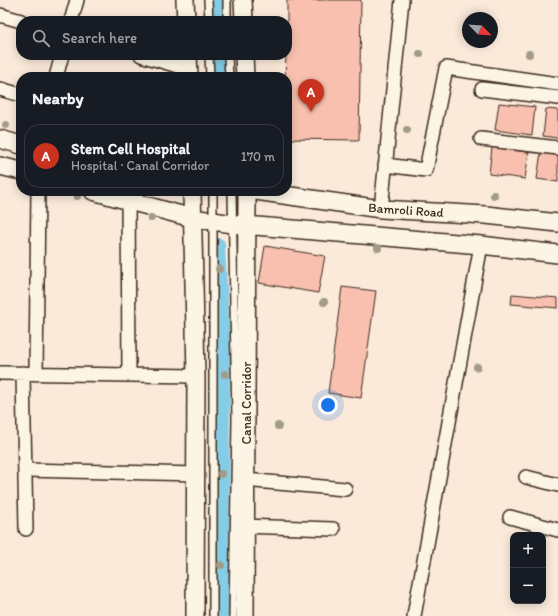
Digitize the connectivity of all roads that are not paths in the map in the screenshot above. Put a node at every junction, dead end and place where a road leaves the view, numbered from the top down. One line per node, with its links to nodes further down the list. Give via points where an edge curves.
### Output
1 (77, 0): 8 (street)
2 (208, 0): 10 (lane)
3 (226, 0): 11 (lane)
4 (243, 0): 12 (street)
5 (402, 0): 33 (street)
6 (182, 1): 9 (street)
7 (0, 15): 13 (street)
8 (72, 16)
9 (185, 16)
10 (208, 16)
11 (227, 16)
12 (244, 16)
13 (16, 20)
14 (61, 60): 20 (street)
15 (161, 60): 19 (street)
16 (209, 60): 21 (lane)
17 (228, 60): 22 (lane)
18 (244, 60): 23 (street)
19 (188, 67)
20 (57, 72)
21 (210, 72)
22 (229, 72)
23 (245, 72)
24 (558, 84): 33 (street, via 446,68 426,170)
25 (0, 89): 27 (street)
26 (482, 89): 28 (street)
27 (16, 94)
28 (558, 98)
29 (0, 139): 31 (street)
30 (481, 139): 32 (street)
31 (16, 144)
32 (558, 148)
33 (385, 165): 43 (street)
34 (0, 166): 35 (street)
35 (16, 170)
36 (38, 196): 51 (street)
37 (128, 196): 44 (street); 52 (street)
38 (192, 196): 44 (street)
39 (213, 196): 45 (lane)
40 (233, 196): 47 (lane)
41 (246, 196): 47 (street, Canal Corridor)
42 (291, 196): 43 (street, Bamroli Road)
43 (381, 209): 46 (street, Bamroli Road, via 486,215)
44 (192, 218): 45 (street); 53 (street)
45 (213, 221): 47 (street); 66 (lane)
46 (558, 223)
47 (240, 225): 48 (street); 57 (street, Canal Corridor); 67 (lane)
48 (481, 245): 49 (street); 69 (street)
49 (558, 254)
50 (0, 373): 51 (street)
51 (30, 374): 52 (street); 54 (street)
52 (129, 375): 53 (street)
53 (196, 376): 55 (street)
54 (25, 470): 55 (street); 62 (street)
55 (197, 474): 65 (street)
56 (526, 477): 58 (street)
57 (245, 480): 59 (street); 61 (street, Canal Corridor)
58 (558, 485)
59 (344, 489)
60 (510, 517): 64 (street)
61 (245, 526): 63 (street); 68 (street, Canal Corridor)
62 (26, 529)
63 (333, 529)
64 (558, 530)
65 (195, 616)
66 (212, 616)
67 (233, 616)
68 (245, 616)
69 (414, 616)

